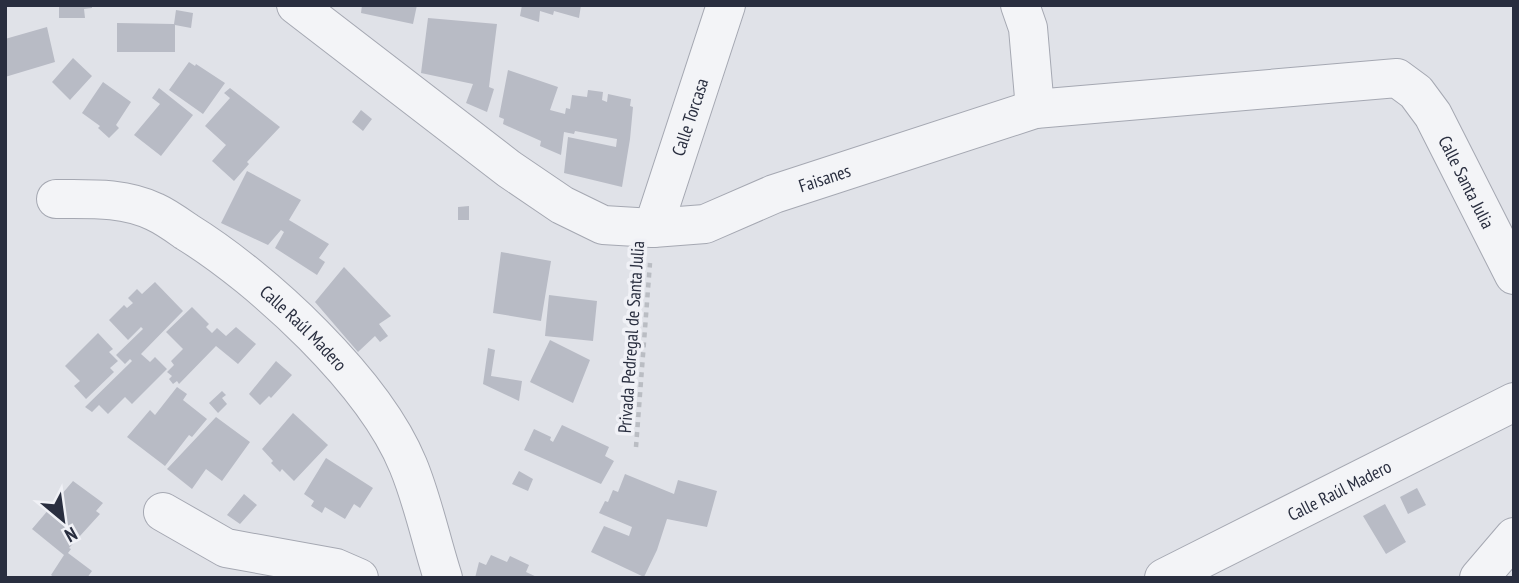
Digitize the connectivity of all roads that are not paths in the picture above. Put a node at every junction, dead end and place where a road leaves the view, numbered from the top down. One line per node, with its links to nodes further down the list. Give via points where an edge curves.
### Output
1 (296, 5): 7 (street, Faisanes, via 562,205 603,225)
2 (726, 5): 7 (street, Calle Torcasa)
3 (1020, 5): 5 (street, via 1028,28)
4 (1416, 92): 5 (street, Faisanes, via 1397,78); 8 (street, Calle Santa Julia, via 1433,115)
5 (1035, 109): 7 (street, Faisanes, via 774,194 705,225)
6 (56, 199): 13 (street, Calle Raúl Madero, via 114,199 155,212 220,252 285,309 374,404 408,465)
7 (653, 228)
8 (1514, 275)
9 (1514, 402): 14 (street, Calle Raúl Madero)
10 (163, 512): 12 (street, via 226,548 336,568)
11 (1514, 537): 15 (street)
12 (359, 578)
13 (443, 578)
14 (1164, 578)
15 (1479, 578)

